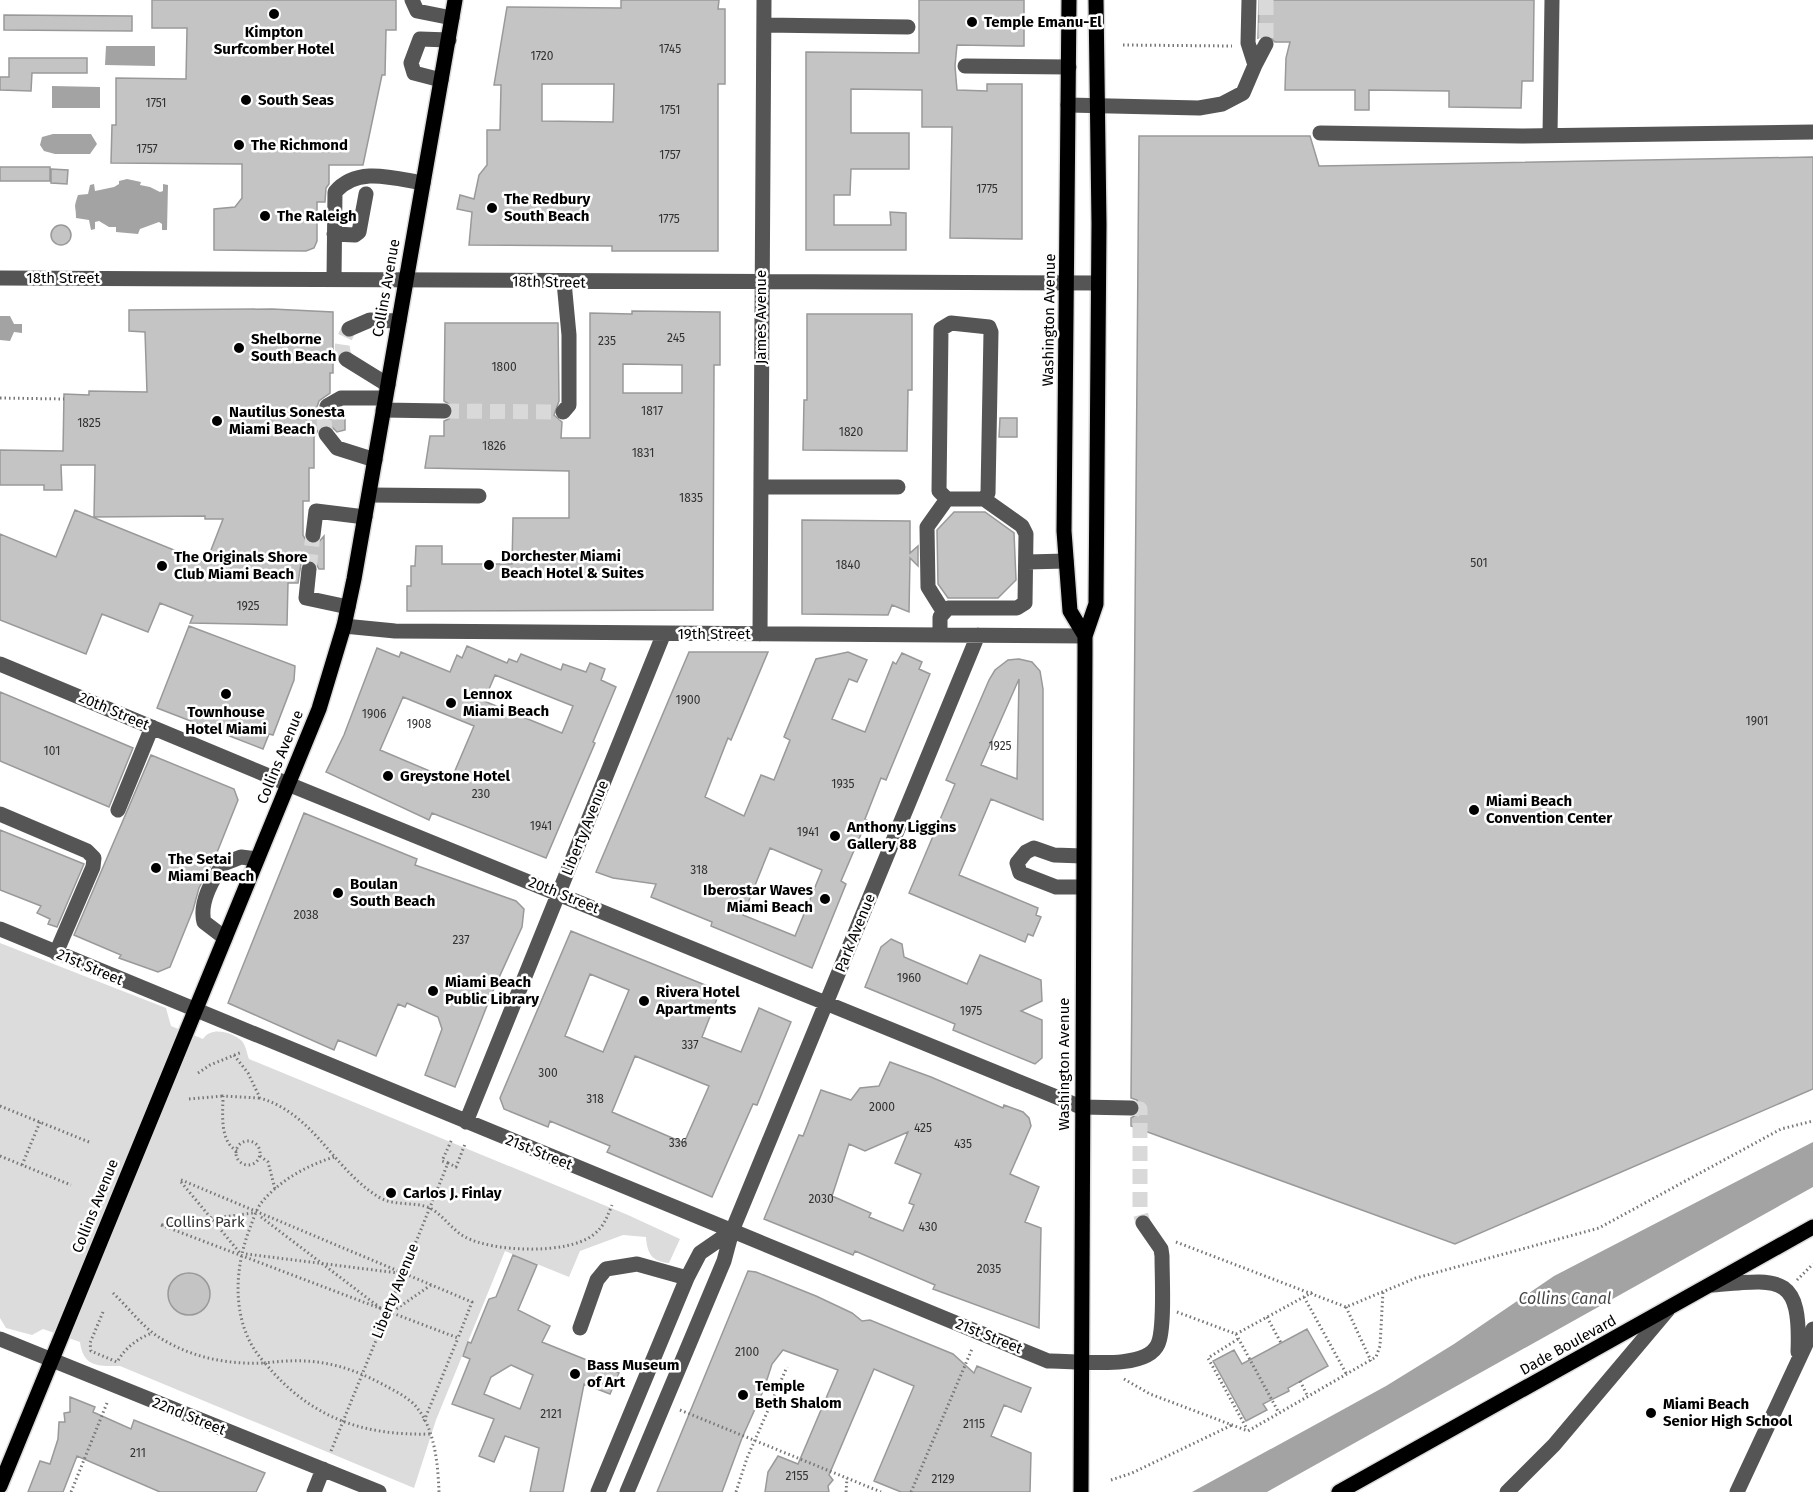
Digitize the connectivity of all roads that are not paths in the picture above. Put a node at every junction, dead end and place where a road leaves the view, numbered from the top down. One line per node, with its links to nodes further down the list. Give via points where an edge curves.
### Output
1 (412, 0): 8 (street, via 417,11)
2 (455, 0): 8 (main road, Collins Avenue)
3 (764, 0): 9 (street, James Avenue)
4 (1069, 0): 15 (main road, Washington Avenue)
5 (1096, 0): 18 (main road, Washington Avenue)
6 (1249, 0): 13 (street, via 1248,43)
7 (1552, 0): 21 (street)
8 (452, 18): 11 (main road, Collins Avenue)
9 (764, 25): 10 (street); 30 (street, James Avenue)
10 (908, 27)
11 (448, 40): 16 (main road, Collins Avenue); 16 (street, via 420,39 411,63 414,73)
12 (1266, 44): 13 (street)
13 (1255, 65): 18 (street, via 1243,93 1222,104 1199,108)
14 (964, 66): 15 (street)
15 (1069, 67): 17 (main road, Washington Avenue)
16 (441, 80): 22 (main road, Collins Avenue)
17 (1068, 105): 18 (street); 31 (main road, Washington Avenue)
18 (1096, 106): 29 (main road, Washington Avenue)
19 (1813, 132): 21 (street)
20 (1320, 133): 21 (street)
21 (1550, 135)
22 (423, 183): 24 (street, via 358,176 344,181 335,192); 27 (main road, Collins Avenue)
23 (366, 194): 24 (street, via 359,232)
24 (334, 234): 26 (street)
25 (0, 278): 26 (street, 18th Street)
26 (334, 279): 27 (street, 18th Street)
27 (406, 279): 28 (street, 18th Street); 32 (main road, Collins Avenue)
28 (564, 282): 30 (street, 18th Street); 38 (street, via 569,405)
29 (1098, 283): 31 (street, 18th Street); 59 (main road, Washington Avenue, via 1096,604)
30 (762, 284): 31 (street, 18th Street); 41 (street, James Avenue)
31 (1067, 284): 49 (main road, Washington Avenue)
32 (399, 321): 33 (street, via 370,320); 35 (main road, Collins Avenue)
33 (349, 329)
34 (346, 359): 35 (street)
35 (385, 398): 36 (street, via 341,398); 37 (street); 40 (main road, Collins Avenue)
36 (327, 406)
37 (444, 411)
38 (563, 412)
39 (326, 434): 40 (street, via 337,448)
40 (375, 460): 43 (main road, Collins Avenue)
41 (761, 487): 42 (street); 56 (street, James Avenue)
42 (898, 487)
43 (369, 495): 44 (street); 47 (main road, Collins Avenue)
44 (479, 496)
45 (947, 499): 46 (street); 46 (street, via 939,491 941,329 951,323 984,325 991,332 988,493); 53 (street, via 927,527 928,587)
46 (984, 499): 50 (street, via 1022,526 1028,542)
47 (365, 517): 48 (street, via 316,511); 52 (main road, Collins Avenue)
48 (313, 536)
49 (1066, 561): 50 (street); 59 (main road, Washington Avenue, via 1070,611)
50 (1027, 562): 53 (street, via 1025,603 1017,608)
51 (309, 569): 52 (street, via 306,598)
52 (348, 607): 54 (main road, Collins Avenue)
53 (943, 611): 57 (street)
54 (344, 626): 55 (street, 19th Street, via 395,631); 62 (main road, Collins Avenue, via 319,709)
55 (664, 633): 56 (street, 19th Street); 68 (street, Liberty Avenue)
56 (760, 634): 57 (street, 19th Street)
57 (940, 635): 58 (street, 19th Street)
58 (978, 635): 59 (street, 19th Street); 72 (street, Park Avenue)
59 (1085, 636): 65 (main road, Washington Avenue)
60 (0, 664): 61 (street, 20th Street)
61 (152, 727): 62 (street, 20th Street); 63 (street)
62 (288, 784): 66 (main road, Collins Avenue); 68 (street, 20th Street)
63 (118, 810)
64 (0, 814): 71 (street, via 87,851 94,858)
65 (1083, 856): 67 (main road, Washington Avenue); 67 (street, via 1054,855 1034,848 1017,863 1020,873 1054,886)
66 (257, 860): 70 (main road, Collins Avenue); 70 (street, via 241,857 223,864 207,895 204,922)
67 (1083, 887): 74 (main road, Washington Avenue)
68 (558, 893): 72 (street, 20th Street); 76 (street, Liberty Avenue)
69 (0, 929): 71 (street, 21st Street)
70 (225, 938): 73 (main road, Collins Avenue)
71 (56, 953): 73 (street, 21st Street)
72 (826, 1002): 74 (street, 20th Street); 79 (street, Park Avenue)
73 (195, 1010): 76 (street, 21st Street); 87 (main road, Collins Avenue)
74 (1081, 1107): 75 (street, 20th Street); 88 (main road, Washington Avenue)
75 (1131, 1108)
76 (466, 1122): 79 (street, 21st Street)
77 (1143, 1223): 88 (street, 21st Street, via 1162,1256 1159,1343 1140,1359)
78 (1813, 1227): 81 (main road, Dade Boulevard)
79 (732, 1231): 80 (street, via 700,1253); 88 (street, 21st Street, via 1048,1361); 94 (street, Park Avenue, via 724,1261)
80 (687, 1278): 83 (street, via 637,1264 606,1269 597,1280); 93 (street)
81 (1713, 1285): 82 (main road, Dade Boulevard); 86 (street, via 1767,1281 1781,1286 1797,1306)
82 (1667, 1311): 96 (main road, Dade Boulevard); 97 (street, via 1554,1445)
83 (580, 1328)
84 (1813, 1329): 86 (street)
85 (0, 1339): 87 (street, 22nd Street)
86 (1798, 1358): 98 (street)
87 (52, 1360): 89 (street, 22nd Street); 90 (main road, Collins Avenue)
88 (1081, 1362): 95 (main road, Washington Avenue)
89 (323, 1469): 91 (street); 92 (street, 22nd Street)
90 (0, 1486)
91 (314, 1492)
92 (379, 1492)
93 (598, 1492)
94 (627, 1492)
95 (1081, 1492)
96 (1339, 1492)
97 (1508, 1492)
98 (1737, 1492)

